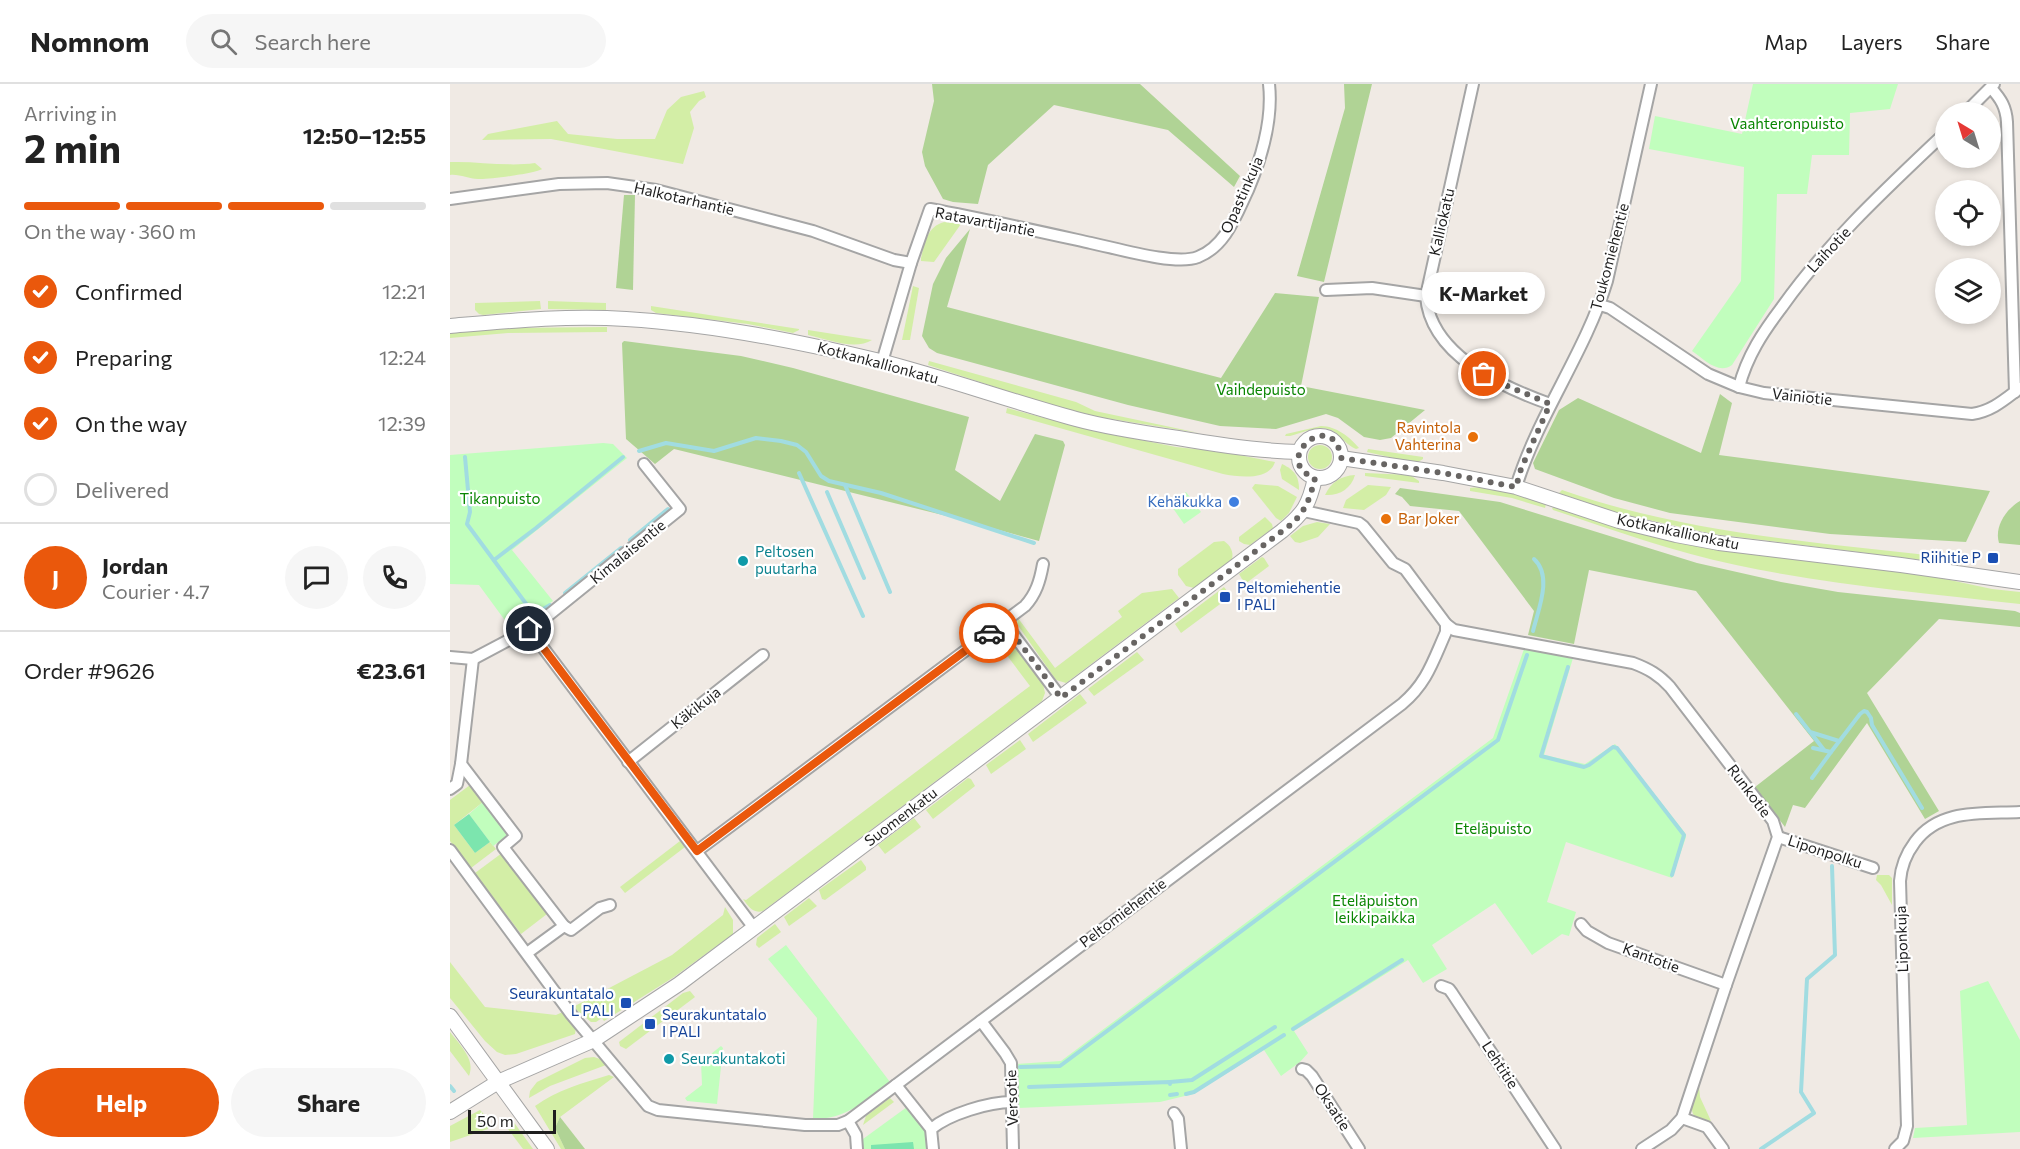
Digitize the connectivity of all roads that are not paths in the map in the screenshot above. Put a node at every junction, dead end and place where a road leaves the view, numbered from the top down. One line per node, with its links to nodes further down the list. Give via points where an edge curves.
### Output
1 (1269, 84): 8 (street, Opastinkuja, via 1269,118 1255,174 1226,235 1209,252)
2 (1473, 84): 11 (street, Kalliokatu)
3 (1652, 84): 12 (street, Toukomiehentie)
4 (1993, 86): 5 (street); 16 (street, via 2003,103 2007,122)
5 (1976, 102)
6 (1935, 143): 15 (street, Laihotie, via 1797,285 1760,337)
7 (450, 199): 9 (street, Halkotarhantie, via 559,184 607,183 656,190 813,231)
8 (1196, 258): 9 (street, Ratavartijantie, via 1182,260 1137,253 930,209)
9 (911, 263): 14 (street, Ratavartijantie)
10 (1326, 290): 11 (street, via 1372,288)
11 (1425, 296): 17 (street, via 1431,320 1461,358 1498,382)
12 (1600, 305): 15 (street, Vainiotie, via 1708,374); 17 (street, Toukomiehentie)
13 (450, 326): 14 (street, Kotkankallionkatu, via 553,319 646,320 759,335)
14 (882, 362): 18 (street, Kotkankallionkatu, via 1119,429 1235,447)
15 (1739, 387): 16 (street, Vainiotie, via 1764,393 1972,414 1990,410)
16 (2018, 390)
17 (1550, 404): 22 (street, Toukomiehentie)
18 (1299, 452): 19 (street, via 1309,439 1324,436 1337,445); 21 (street, via 1301,467)
19 (1341, 458): 21 (street, via 1334,473); 22 (street, Kotkankallionkatu)
20 (644, 464): 28 (street, Kimalaisentie, via 680,509)
21 (1315, 478): 23 (street, Suomenkatu)
22 (1516, 487): 25 (street, Kotkankallionkatu, via 1676,535)
23 (1304, 511): 27 (street, via 1363,526 1394,563 1405,569); 32 (street, Suomenkatu)
24 (1043, 564): 26 (street, via 1033,597)
25 (2020, 582)
26 (1004, 622): 32 (street); 39 (street)
27 (1446, 624): 37 (street, Runkotie, via 1458,632 1647,668 1670,687 1773,821); 49 (street, Peltomiehentie, via 1426,678 1411,696)
28 (529, 629): 31 (street); 33 (street)
29 (763, 655): 33 (street, Käkikuja)
30 (450, 657): 31 (street)
31 (473, 659): 34 (street)
32 (1061, 698): 44 (street, Suomenkatu)
33 (628, 762): 39 (street)
34 (461, 764): 35 (street, via 457,784); 43 (street, via 516,836 503,847)
35 (450, 789)
36 (2020, 812): 69 (street, Liponkuja, via 1941,820 1916,840 1902,865 1907,1126)
37 (1778, 837): 40 (street, Liponpolku); 46 (street)
38 (450, 850): 45 (street, Peltomiehentie)
39 (697, 851): 44 (street)
40 (1873, 868)
41 (610, 905): 43 (street, via 571,930)
42 (1581, 924): 46 (street, Kantotie, via 1608,943)
43 (564, 926): 45 (street)
44 (754, 928): 50 (street, Suomenkatu)
45 (527, 953): 50 (street, Peltomiehentie)
46 (1726, 985): 57 (street)
47 (1441, 986): 66 (street, Lehtitie, via 1452,993)
48 (450, 1016): 52 (street)
49 (981, 1021): 53 (street, Peltomiehentie); 54 (street, Versotie, via 1011,1063)
50 (594, 1040): 52 (street, Suomenkatu); 58 (street, Peltomiehentie, via 654,1109 826,1126)
51 (1302, 1069): 65 (street, Oksatie, via 1312,1076)
52 (498, 1082): 55 (street, Suomenkatu); 60 (street)
53 (896, 1086): 58 (street, Peltomiehentie); 59 (street)
54 (1012, 1102): 59 (street, via 954,1116); 63 (street, Versotie)
55 (450, 1112)
56 (1174, 1113): 64 (street)
57 (1682, 1118): 67 (street); 68 (street, via 1707,1127)
58 (848, 1121): 61 (street, via 856,1135)
59 (931, 1129): 62 (street)
60 (547, 1149)
61 (857, 1149)
62 (933, 1149)
63 (1013, 1149)
64 (1181, 1149)
65 (1359, 1149)
66 (1555, 1149)
67 (1642, 1149)
68 (1723, 1149)
69 (1896, 1149)

